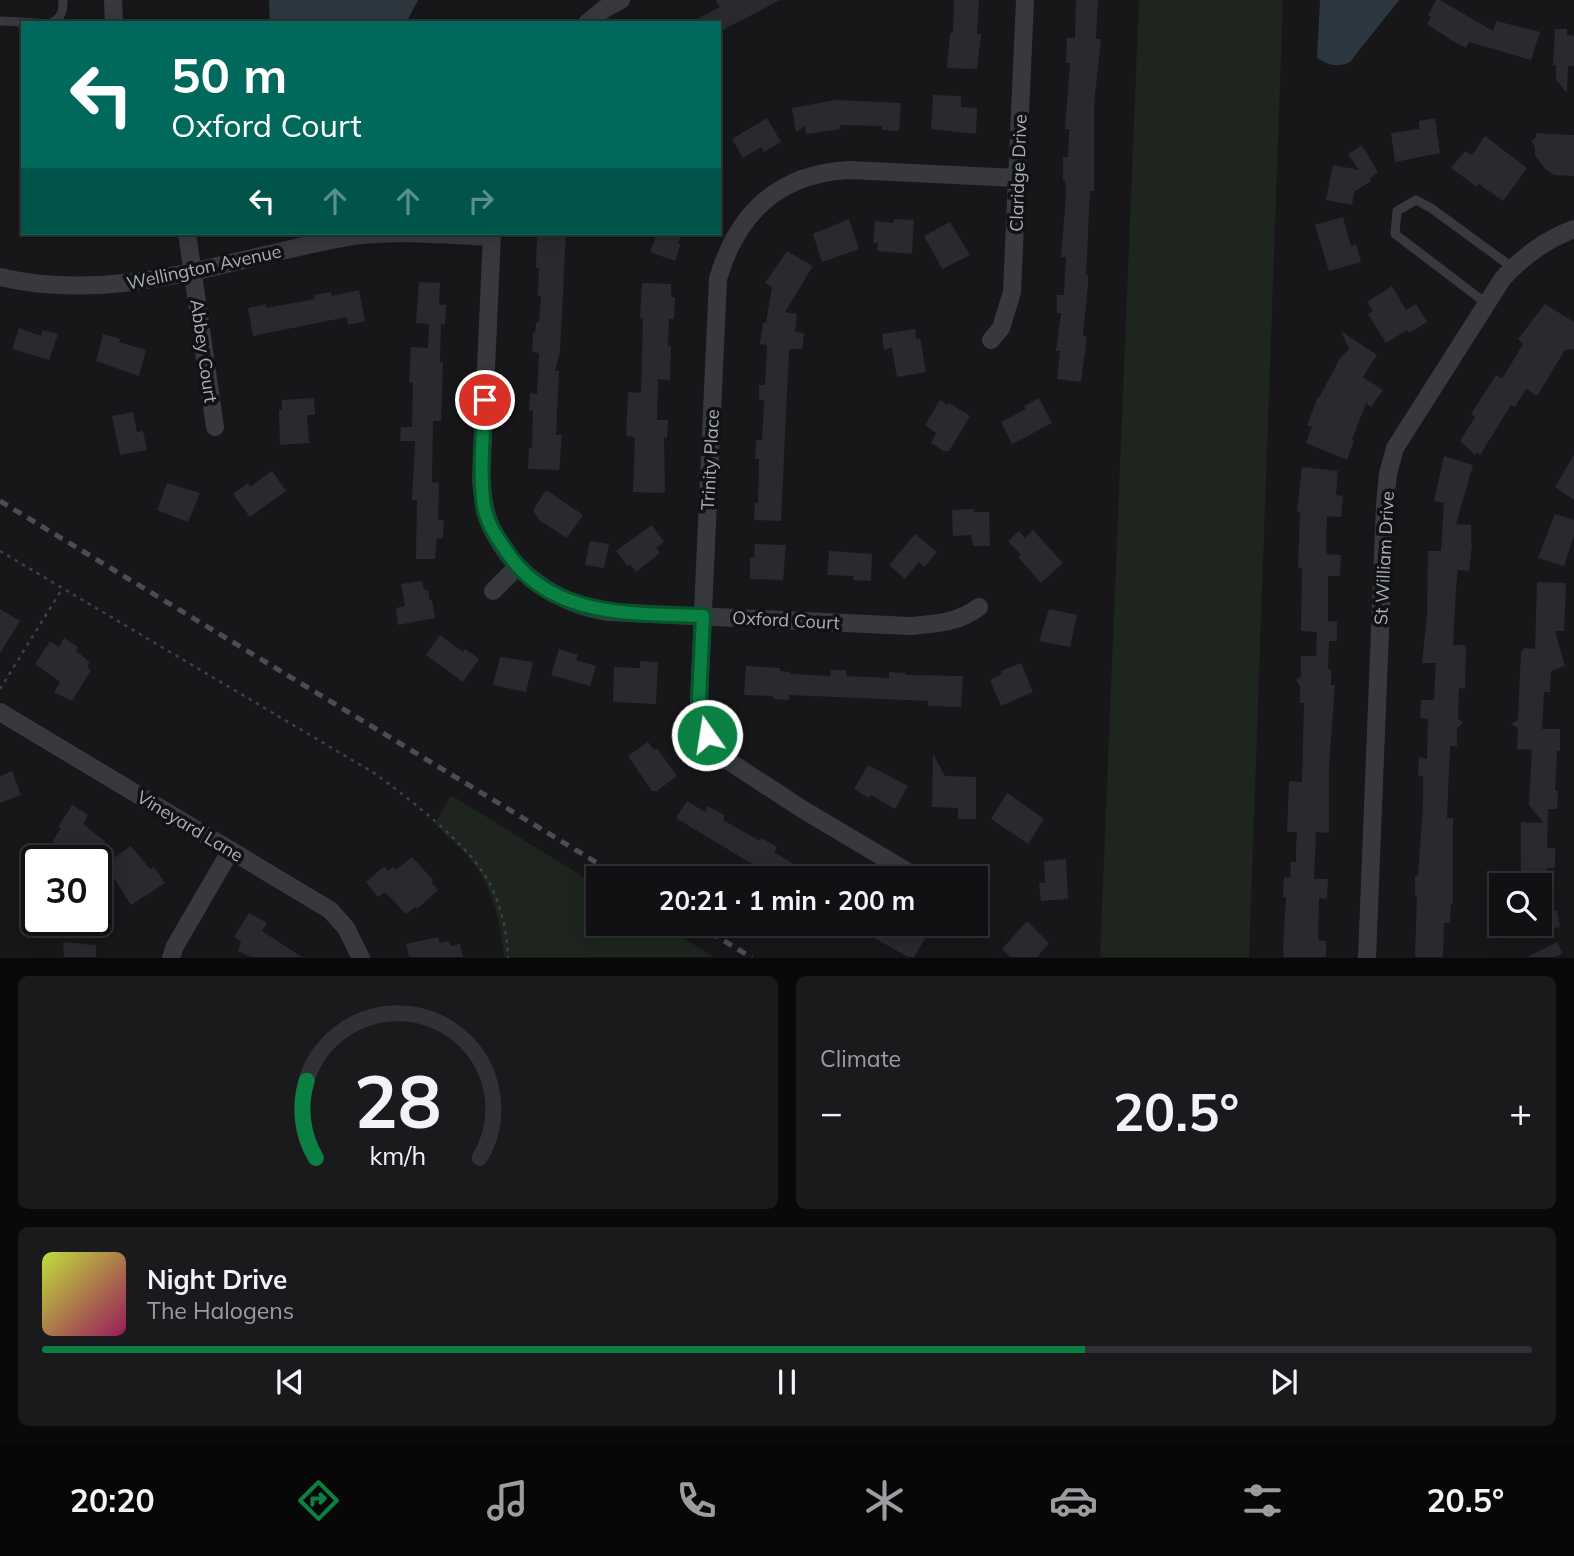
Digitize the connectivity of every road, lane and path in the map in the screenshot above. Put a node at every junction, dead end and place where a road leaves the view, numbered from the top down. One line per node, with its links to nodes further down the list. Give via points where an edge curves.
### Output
1 (63, 0): 6 (lane)
2 (113, 0): 7 (street)
3 (621, 0): 8 (street)
4 (1025, 0): 10 (street, Claridge Drive)
5 (0, 21): 9 (lane)
6 (55, 21)
7 (114, 21)
8 (589, 21)
9 (21, 22)
10 (1017, 178): 19 (street, Claridge Drive, via 1012,292 1001,328); 26 (street, Trinity Place, via 835,171 787,186 756,207 740,227 726,251 718,279)
11 (1574, 229): 15 (street, St William Drive, via 1555,236)
12 (187, 235): 16 (street, Abbey Court)
13 (362, 235): 16 (street, Wellington Avenue)
14 (492, 235): 22 (street, Oxford Court, via 481,481 490,526)
15 (1513, 268): 18 (street, St William Drive); 18 (lane, via 1416,200 1397,211 1395,234)
16 (193, 271): 17 (street, Wellington Avenue, via 113,286 64,286); 20 (street, Abbey Court)
17 (0, 277)
18 (1487, 304): 34 (street, St William Drive, via 1402,435 1388,474)
19 (991, 340)
20 (215, 427)
21 (0, 551): 23 (path)
22 (518, 566): 24 (street); 26 (street, Oxford Court, via 552,594 593,610)
23 (62, 589): 27 (path); 33 (path, via 403,794 483,872 505,928)
24 (493, 591)
25 (979, 607): 26 (street, Oxford Court, via 945,622 910,626)
26 (703, 616): 30 (street, Trinity Place, via 699,700 715,749 802,810)
27 (0, 689)
28 (0, 712): 29 (street, Vineyard Lane)
29 (230, 850): 31 (street); 32 (street, Vineyard Lane, via 330,910)
30 (898, 866)
31 (171, 957)
32 (361, 957)
33 (508, 957)
34 (1367, 957)

